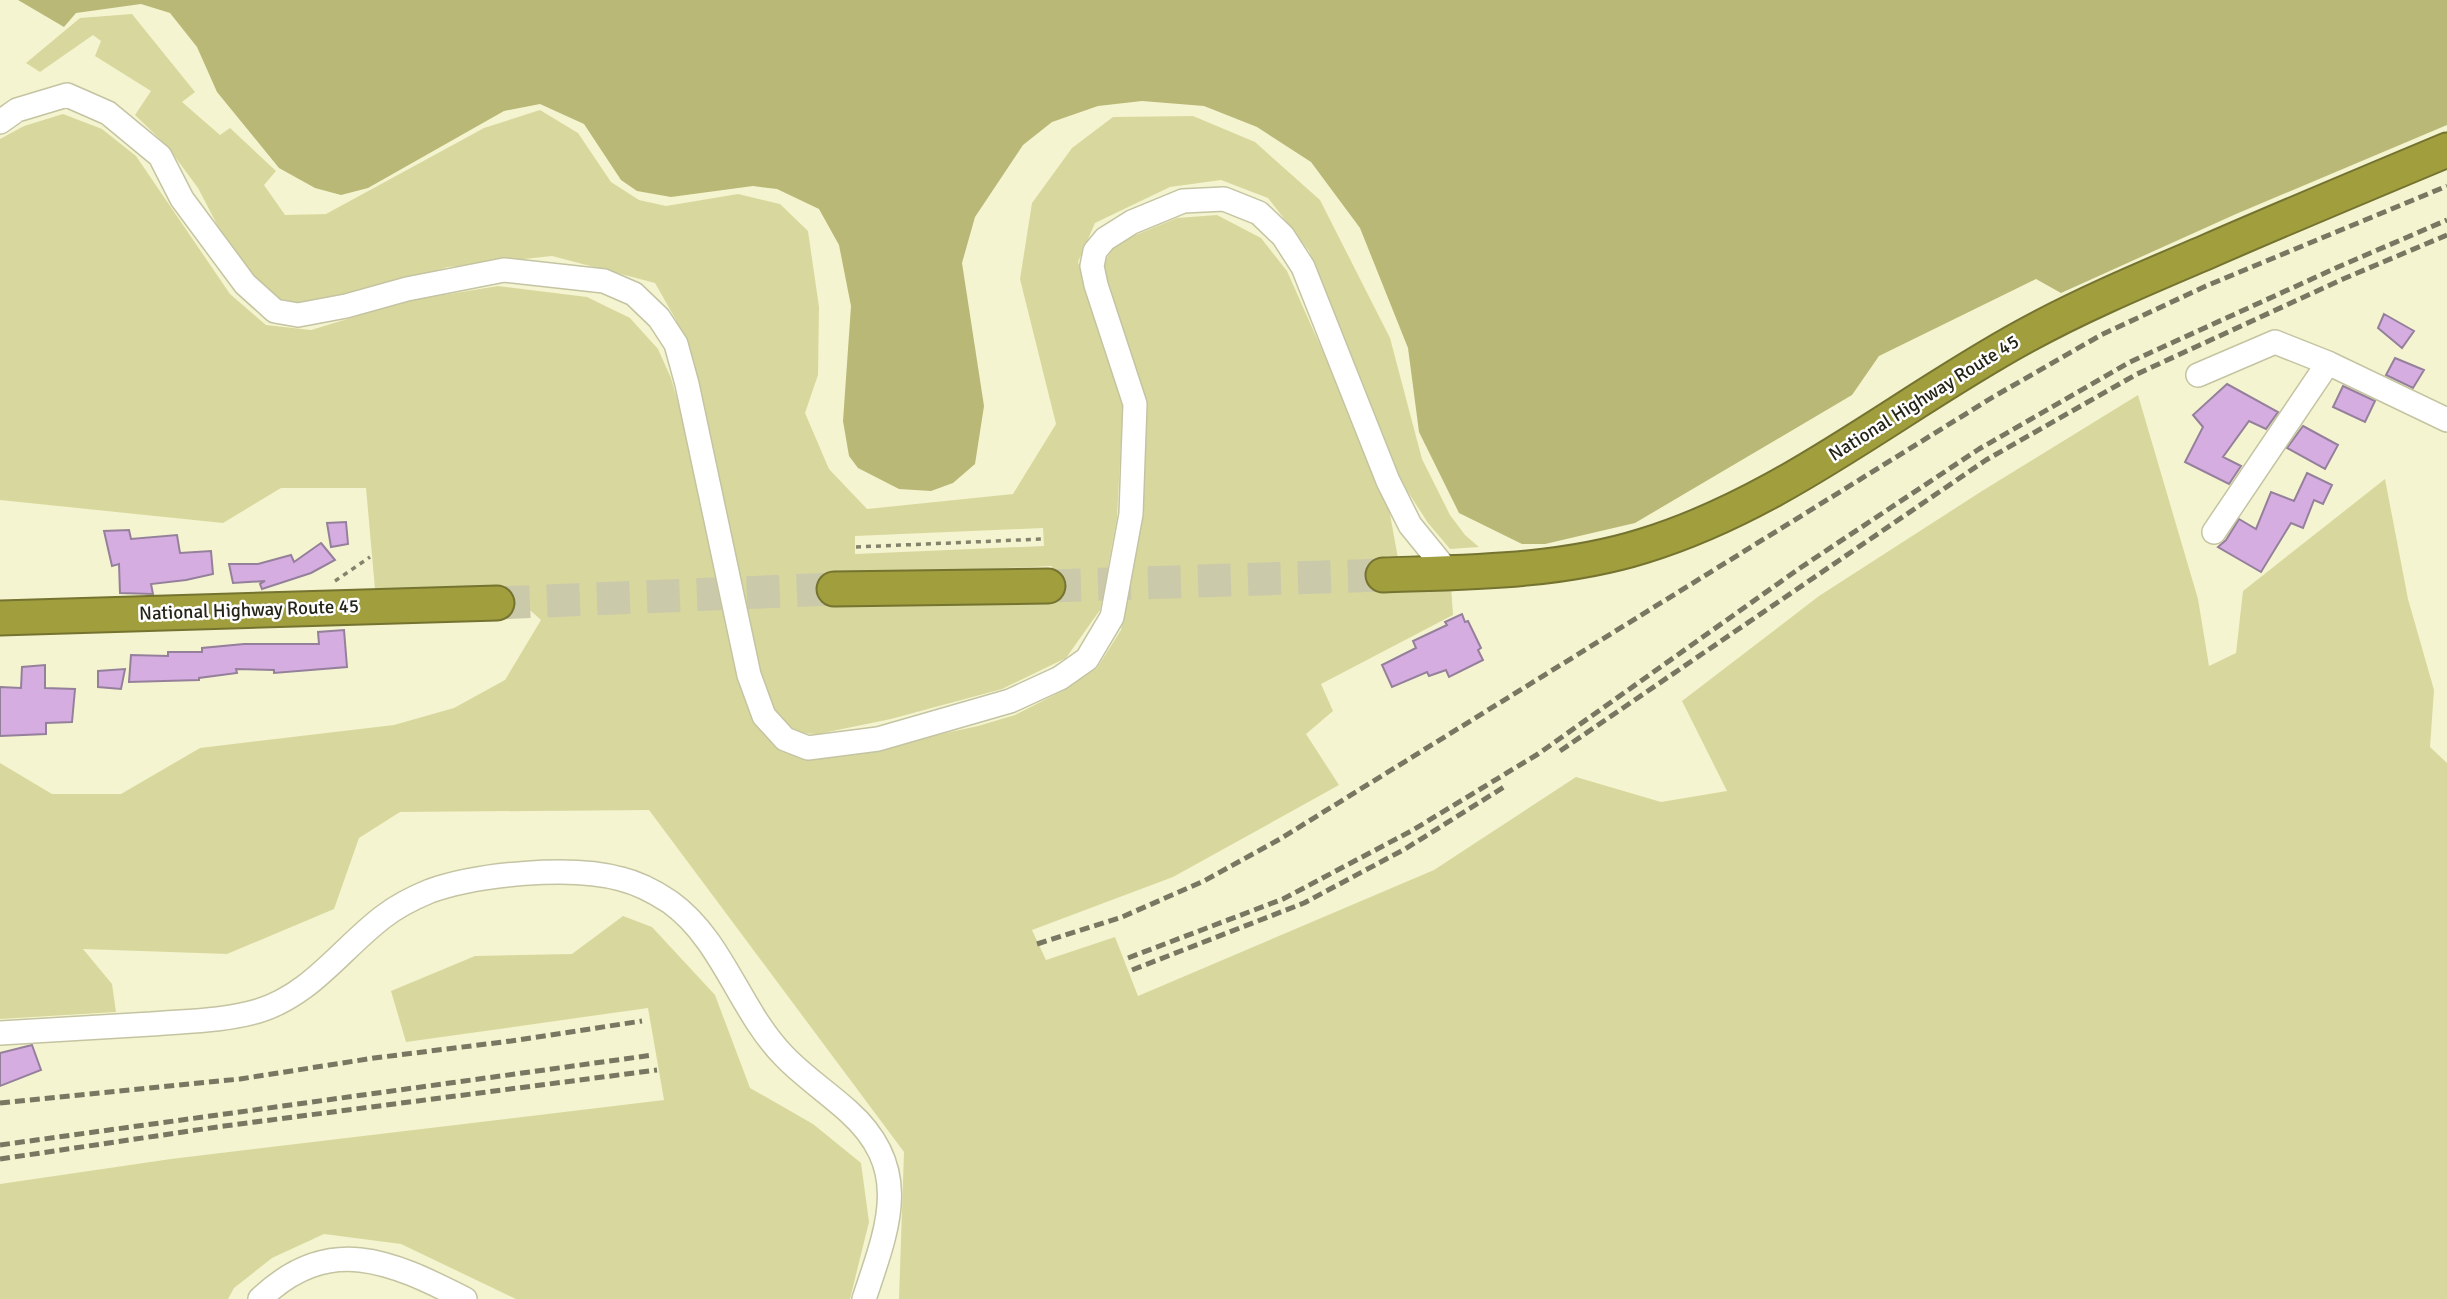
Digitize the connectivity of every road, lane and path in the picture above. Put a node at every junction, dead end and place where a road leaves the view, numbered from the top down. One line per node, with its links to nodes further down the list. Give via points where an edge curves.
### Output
1 (0, 122): 9 (street, via 17,110 67,95 108,113 160,156 182,199 245,284 275,311 298,315 504,270 604,281 635,294 676,344 746,664 764,716 785,739 808,748 878,739 1010,701 1060,678 1087,659 1112,617 1131,514 1135,404 1096,285 1095,251 1132,222 1183,201 1224,199 1259,213 1283,236 1303,267 1388,481 1410,524)
2 (2447, 150): 9 (highway, National Highway Route 45, via 2103,296 2024,337 1792,479 1702,525 1599,558)
3 (2328, 363): 4 (street, via 2275,342); 5 (street); 6 (street)
4 (2198, 375)
5 (2447, 420)
6 (2214, 532)
7 (1041, 540): 8 (path)
8 (856, 547)
9 (1449, 573): 10 (highway, National Highway Route 45)
10 (1383, 575)
11 (1048, 586): 12 (highway)
12 (834, 589)
13 (497, 603): 14 (highway, National Highway Route 45)
14 (0, 618)
15 (0, 1033): 18 (street, via 183,1022 258,1011 306,987 381,919 431,891 518,875 586,872 621,878 648,888 694,923 775,1048 848,1110 877,1143 887,1165 890,1200)
16 (260, 1299): 17 (street, via 296,1270 349,1258 410,1272)
17 (465, 1299)
18 (864, 1299)

